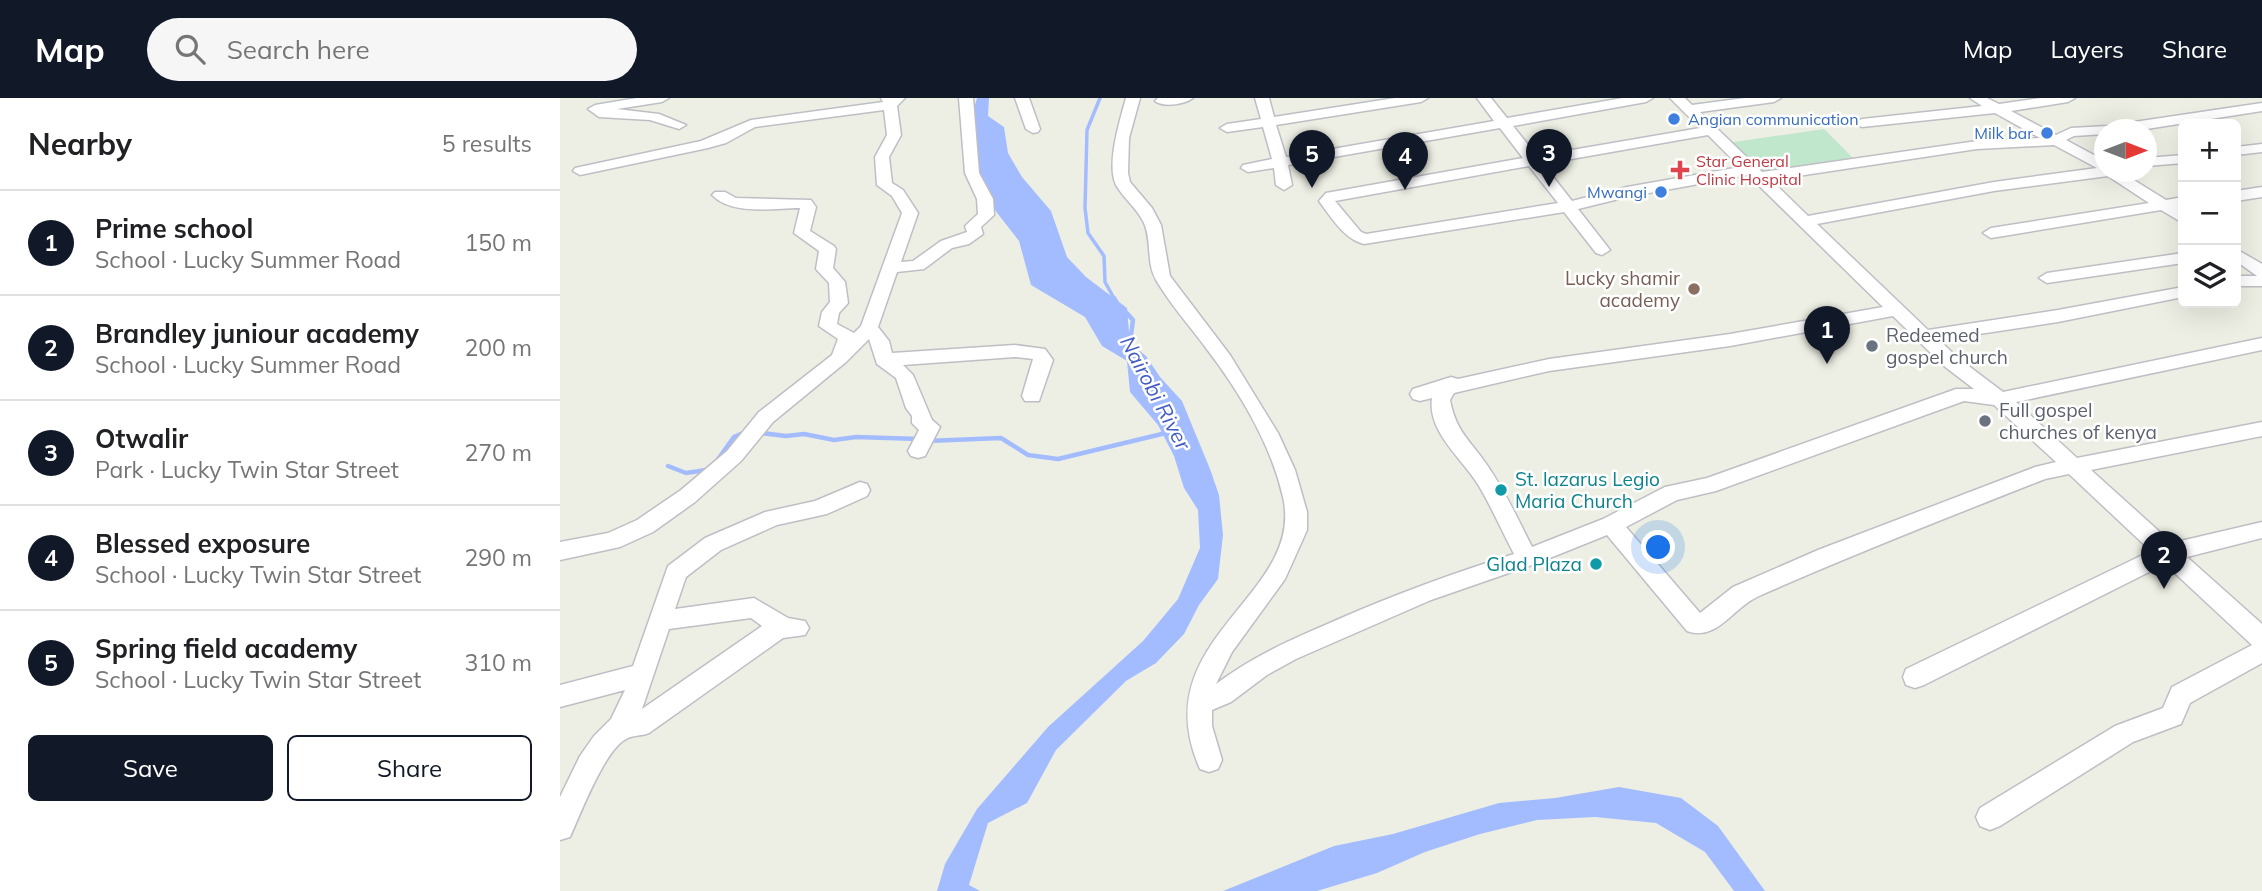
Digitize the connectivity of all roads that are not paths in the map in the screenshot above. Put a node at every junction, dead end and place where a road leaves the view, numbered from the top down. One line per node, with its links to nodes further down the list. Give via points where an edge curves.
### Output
1 (662, 98): 25 (street, via 595,109 599,114 640,114)
2 (966, 98): 55 (street, via 972,173 985,199 986,215 967,239 947,244 918,265)
3 (1022, 98): 27 (street)
4 (1133, 98): 83 (street, via 1119,181 1153,226 1158,268 1223,358 1272,442 1291,488 1297,524 1282,567 1203,675)
5 (1186, 98): 16 (street)
6 (1262, 98): 23 (street)
7 (1421, 98): 23 (street)
8 (1484, 98): 24 (street)
9 (1570, 98): 19 (street)
10 (1646, 98): 19 (street)
11 (1676, 98): 20 (street)
12 (1773, 98): 20 (street)
13 (1977, 98): 18 (street)
14 (2068, 98): 18 (street)
15 (892, 100): 39 (street, via 853,112 751,124 703,145); 55 (street, via 894,135 883,157 885,185 898,193 910,213)
16 (1162, 101)
17 (2262, 107): 22 (street)
18 (1995, 109): 21 (street); 30 (street)
19 (1582, 110): 24 (street)
20 (1688, 110): 28 (street)
21 (1862, 123)
22 (2157, 123)
23 (1268, 124): 26 (street); 36 (street)
24 (1502, 124): 34 (street); 36 (street)
25 (679, 125)
26 (1227, 128)
27 (1033, 130)
28 (1709, 131): 34 (street); 41 (street)
29 (2094, 131): 30 (street, via 2071,132)
30 (2055, 141): 37 (street); 41 (street, via 1978,145 1908,158)
31 (2262, 148): 32 (street)
32 (2241, 150)
33 (2178, 159): 35 (street)
34 (1531, 161): 49 (street); 49 (street, via 1332,196 1327,201 1355,235 1364,239)
35 (2157, 161)
36 (1280, 162): 38 (street); 43 (street)
37 (2094, 162)
38 (1248, 168)
39 (580, 171)
40 (2094, 172): 51 (street, via 1975,187)
41 (1754, 173): 49 (street, via 1628,192); 51 (street)
42 (2127, 182): 48 (street)
43 (1284, 185)
44 (2262, 192): 45 (street)
45 (2241, 194)
46 (720, 195): 64 (street, via 733,203 806,203 802,233 828,249 824,269 837,282 839,303 828,326 848,337)
47 (2178, 203): 48 (street)
48 (2164, 205): 50 (street); 52 (street)
49 (1570, 206): 53 (street)
50 (2178, 215)
51 (1804, 220): 60 (street)
52 (1991, 233)
53 (1602, 250)
54 (2178, 259): 56 (street)
55 (892, 268): 61 (street)
56 (2047, 278)
57 (2241, 281): 58 (street)
58 (2262, 281)
59 (2178, 293): 62 (street)
60 (1896, 310): 62 (street); 76 (street, via 1730,340 1549,365 1484,379 1459,385 1446,388 1420,394 1451,383 1445,392 1440,400 1443,423 1479,468)
61 (869, 328): 64 (street); 65 (street, via 880,341)
62 (1925, 336): 67 (street)
63 (2262, 344): 67 (street)
64 (840, 358): 74 (street, via 766,417 734,456 688,496 645,526 612,541)
65 (884, 360): 66 (street, via 1039,353 1044,360); 69 (street, via 904,375 922,423 930,427)
66 (1032, 396)
67 (2000, 399): 70 (street); 72 (street, via 1962,394 1709,485 1672,493)
68 (2262, 429): 70 (street)
69 (923, 443)
70 (2073, 467): 72 (street, via 2042,472 1826,556 1741,594 1702,625 1695,624); 75 (street)
71 (860, 490): 77 (street, via 819,508 773,518 713,544 676,572)
72 (1611, 525): 76 (street)
73 (2262, 530): 75 (street)
74 (560, 551)
75 (2166, 553): 78 (street); 81 (street)
76 (1527, 558): 83 (street, via 1423,593 1287,652)
77 (659, 621): 80 (street); 84 (street, via 754,608 789,627 640,724)
78 (2262, 639)
79 (2262, 651): 86 (street, via 2181,695 2172,716 2124,734)
80 (640, 675): 82 (street); 84 (street)
81 (1915, 677)
82 (560, 696)
83 (1200, 704): 85 (street, via 1202,745)
84 (620, 727): 87 (street, via 589,765)
85 (1209, 760)
86 (1990, 817)
87 (560, 827)

